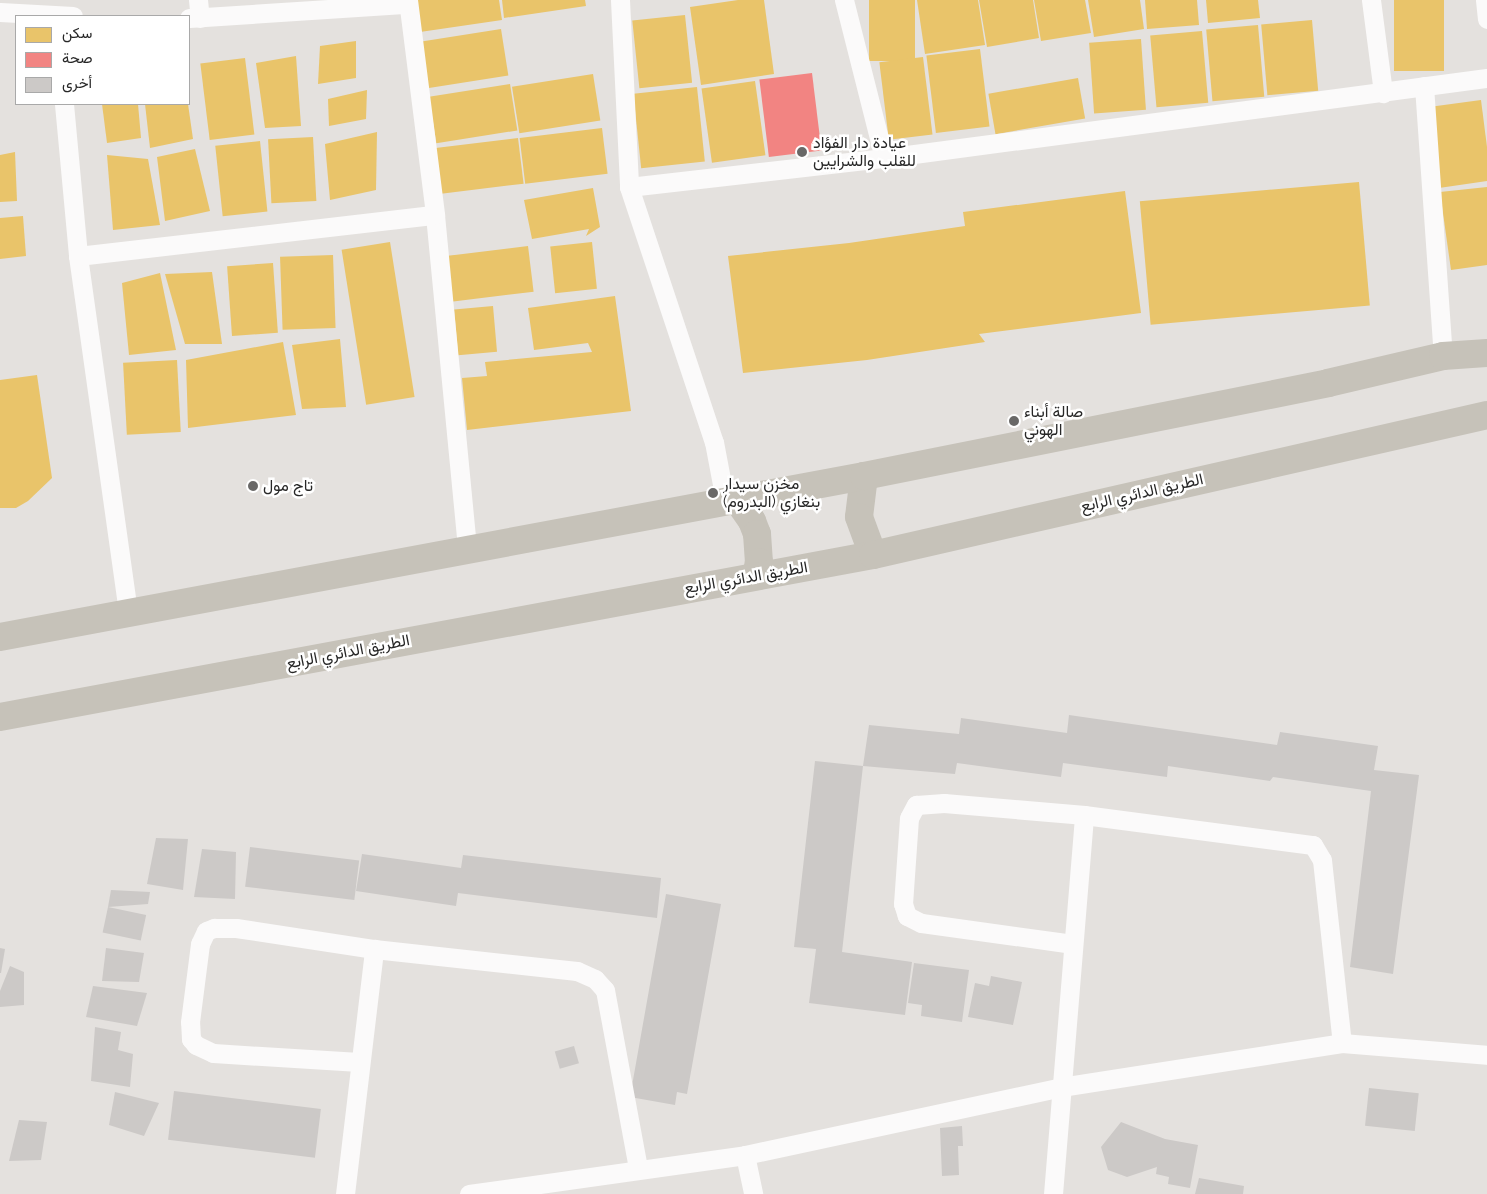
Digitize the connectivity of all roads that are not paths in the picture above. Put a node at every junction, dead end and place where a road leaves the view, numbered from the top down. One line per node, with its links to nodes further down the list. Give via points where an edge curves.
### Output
1 (620, 0): 15 (street)
2 (844, 0): 14 (street)
3 (1372, 0): 12 (street)
4 (1485, 0): 9 (street)
5 (408, 2): 7 (street); 16 (street)
6 (0, 12): 8 (street)
7 (195, 12)
8 (46, 15)
9 (1487, 19)
10 (1487, 78): 11 (street)
11 (1424, 86): 12 (street); 19 (street)
12 (1383, 94): 14 (street)
13 (64, 105): 17 (street)
14 (884, 158): 15 (street)
15 (629, 187): 22 (street)
16 (435, 215): 17 (street); 23 (street)
17 (78, 256): 26 (street)
18 (1487, 353): 19 (main road)
19 (1443, 356): 21 (main road, via 1328,383)
20 (1487, 415): 24 (main road, الطريق الدائري الرابع)
21 (864, 476): 22 (main road); 24 (main road, via 859,517)
22 (730, 499): 23 (main road); 25 (main road, via 752,521 757,534 759,562)
23 (467, 550): 26 (main road)
24 (874, 555): 25 (main road, الطريق الدائري الرابع)
25 (756, 576): 28 (main road, الطريق الدائري الرابع)
26 (128, 611): 27 (main road)
27 (0, 637)
28 (0, 717)
29 (1084, 815): 30 (street); 30 (street, via 932,803 916,805 909,818 903,904 907,916 921,923); 32 (street, via 1313,846 1322,860)
30 (1073, 944): 35 (street)
31 (374, 948): 34 (street); 34 (street, via 222,927 206,931 200,944 190,1022 191,1039 196,1045 213,1053); 37 (street, via 577,971 601,984 605,990)
32 (1342, 1043): 33 (street); 35 (street)
33 (1487, 1055)
34 (359, 1062): 38 (street)
35 (1061, 1086): 36 (street); 41 (street)
36 (745, 1155): 37 (street); 40 (street)
37 (638, 1168): 39 (street)
38 (346, 1194)
39 (469, 1194)
40 (753, 1194)
41 (1053, 1194)

